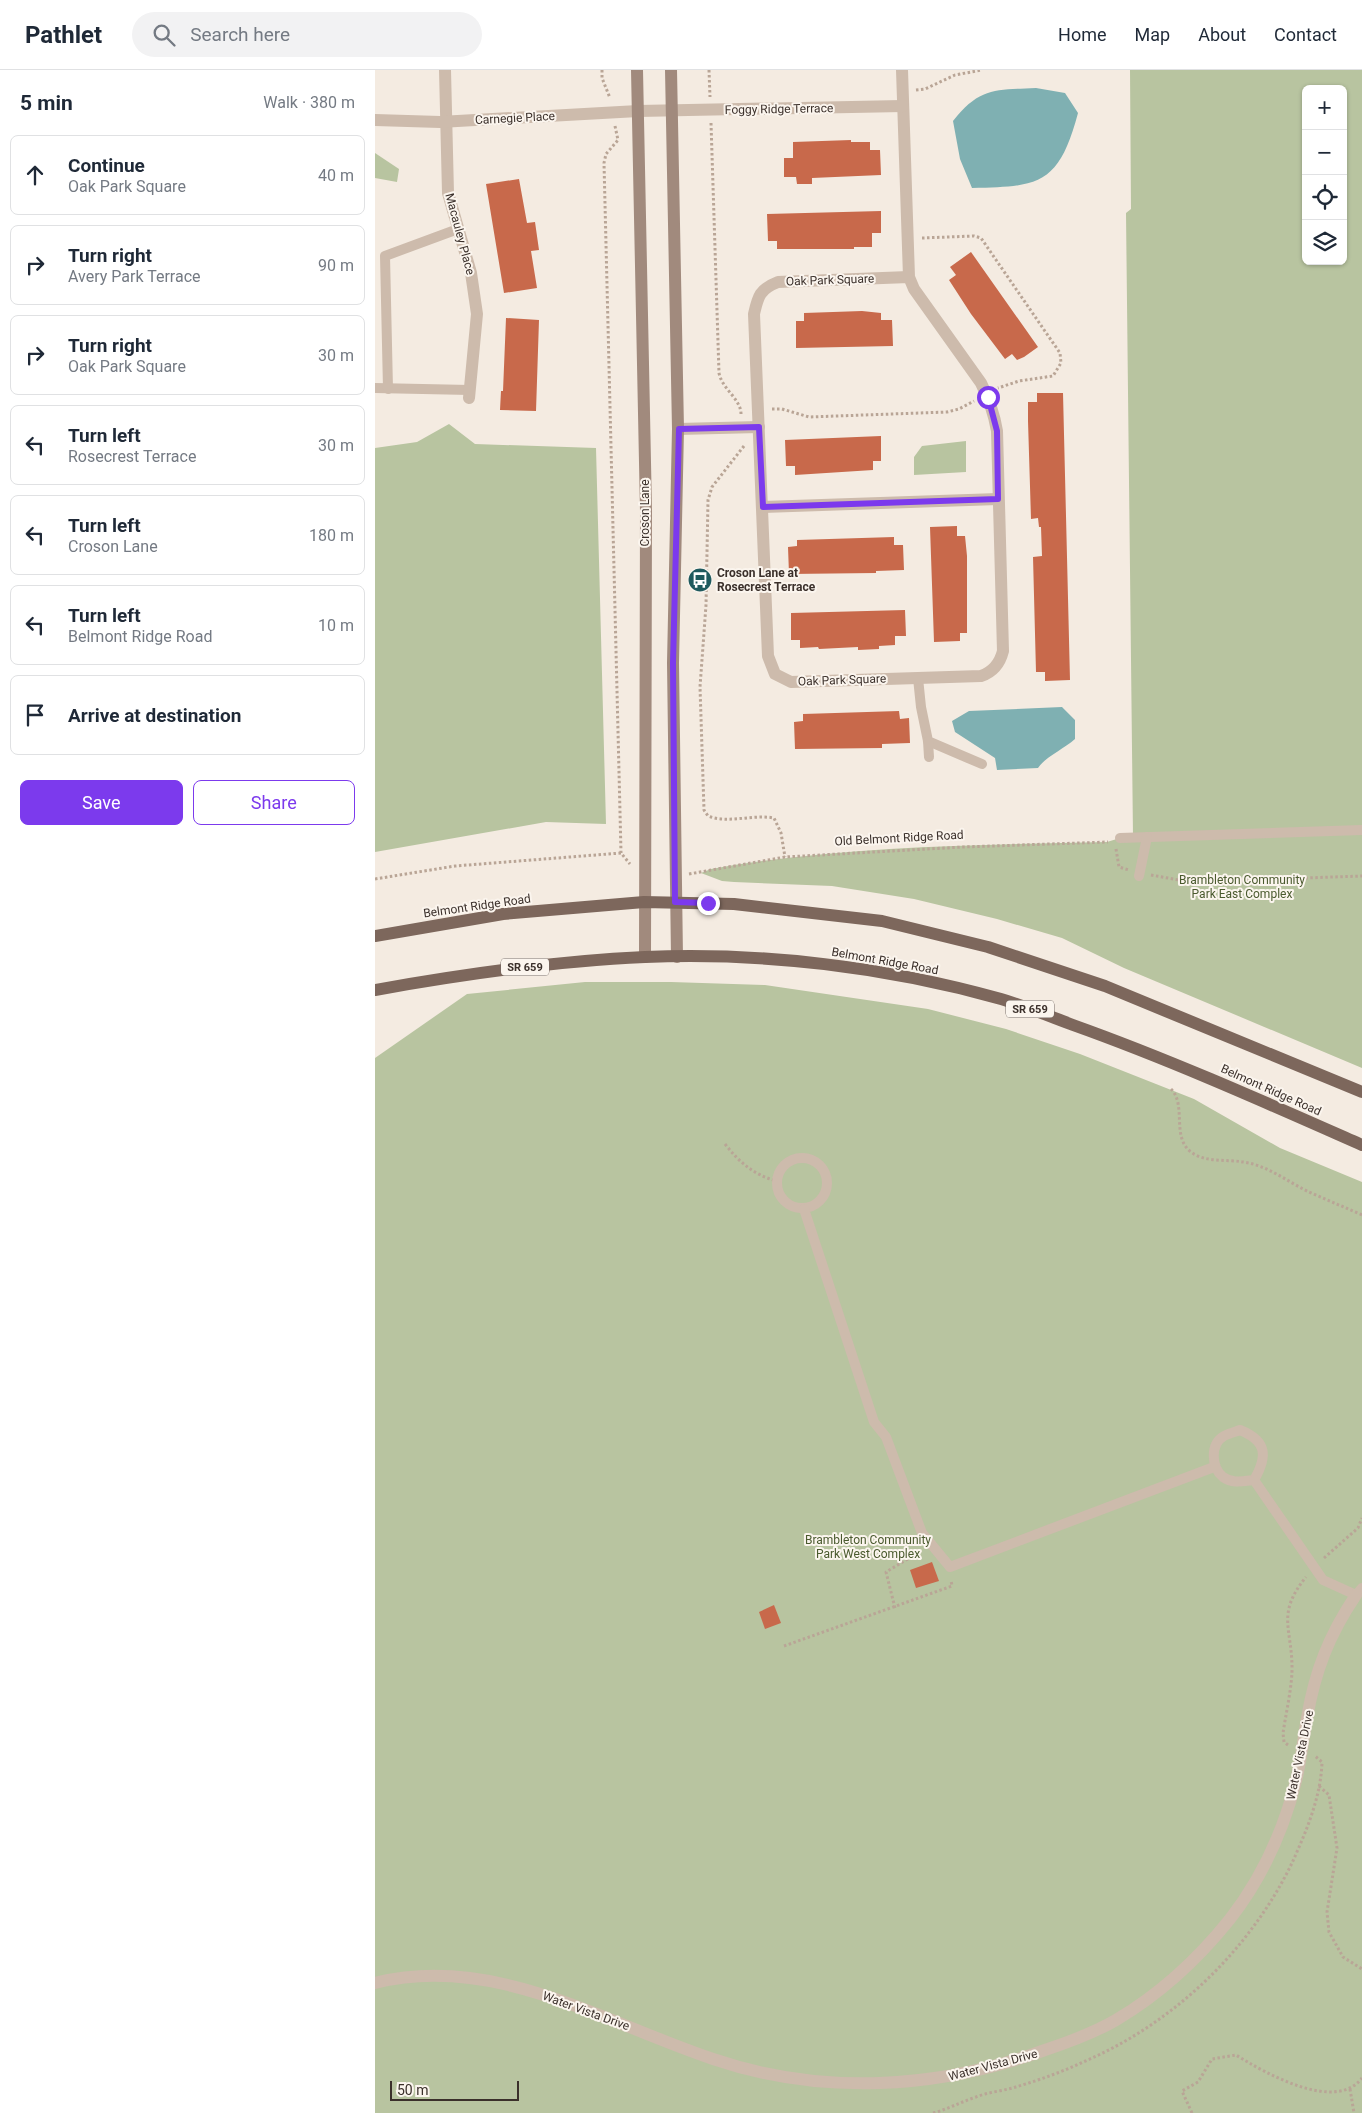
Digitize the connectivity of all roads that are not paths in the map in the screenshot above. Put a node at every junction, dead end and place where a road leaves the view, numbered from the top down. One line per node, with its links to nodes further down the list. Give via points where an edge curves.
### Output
1 (445, 70): 10 (street, Macauley Place)
2 (637, 70): 6 (main road, Croson Lane)
3 (671, 70): 8 (main road)
4 (902, 70): 5 (street, Oak Park Square)
5 (903, 106): 8 (street, Foggy Ridge Terrace); 12 (street, Oak Park Square)
6 (638, 111): 7 (street, Carnegie Place); 10 (street, Carnegie Place); 28 (main road, Croson Lane, via 646,511)
7 (655, 111): 8 (street, Foggy Ridge Terrace)
8 (672, 111): 17 (main road)
9 (375, 120): 10 (street, Carnegie Place)
10 (447, 122): 11 (street, Macauley Place, via 448,193)
11 (458, 229): 14 (lane, via 385,256); 15 (street, Macauley Place, via 471,273 477,314)
12 (909, 278): 16 (street, Oak Park Square, via 778,282 766,287 757,299 755,314); 18 (street, Oak Park Square, via 988,397 997,431)
13 (375, 388): 14 (lane)
14 (388, 388): 15 (lane)
15 (469, 394)
16 (759, 427): 17 (street); 19 (street, Oak Park Square)
17 (679, 429): 29 (main road, via 673,663)
18 (998, 499): 19 (street); 20 (street, Oak Park Square, via 1001,660 989,674 981,676)
19 (763, 507): 20 (street, Oak Park Square, via 767,656 775,674 791,682)
20 (918, 678): 21 (lane)
21 (928, 741): 22 (lane); 23 (lane)
22 (929, 757)
23 (981, 764)
24 (1362, 830): 25 (lane)
25 (1147, 837): 26 (lane); 27 (lane)
26 (1115, 842)
27 (1140, 873)
28 (644, 902): 29 (main road, Belmont Ridge Road); 30 (main road, Belmont Ridge Road, via 503,914); 31 (main road, Croson Lane)
29 (675, 902): 32 (main road); 34 (main road, Belmont Ridge Road, via 734,904 882,922 988,947 1105,986)
30 (375, 936)
31 (645, 957): 32 (main road, Belmont Ridge Road / SR 659); 33 (main road, Belmont Ridge Road / SR 659, via 473,973)
32 (677, 957): 35 (main road, Belmont Ridge Road / SR 659, via 749,958 837,966 925,981 1001,999 1107,1037)
33 (375, 990)
34 (1362, 1092)
35 (1362, 1145)
36 (805, 1209): 36 (lane, via 796,1208 781,1198 776,1181 783,1166 798,1158 815,1161 821,1166 827,1181 824,1196); 37 (lane, via 874,1422 886,1437 922,1533 950,1567)
37 (1215, 1466): 38 (lane, via 1224,1478 1239,1482); 38 (lane, via 1214,1450 1218,1443 1223,1436 1239,1430 1253,1436 1263,1448 1263,1464)
38 (1254, 1480): 39 (lane, via 1323,1580)
39 (1359, 1591): 40 (street, Water Vista Drive, via 1335,1625 1322,1658 1307,1718 1303,1750 1286,1815 1270,1857 1232,1916 1189,1965 1152,1996 1115,2021 1059,2046 947,2078 899,2083 804,2081 714,2060 554,1998 507,1986 464,1978 425,1976)
40 (375, 1982)

